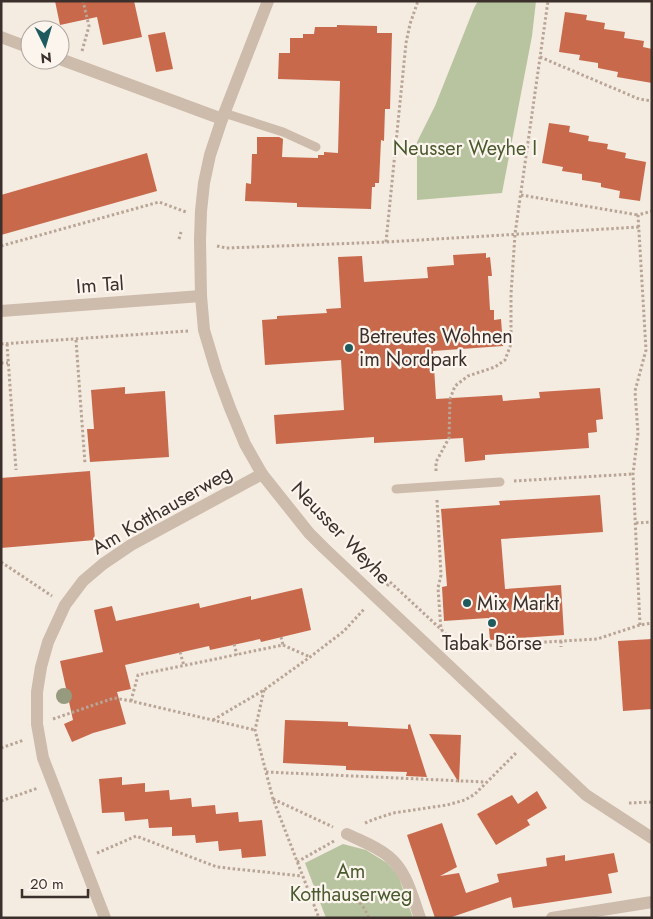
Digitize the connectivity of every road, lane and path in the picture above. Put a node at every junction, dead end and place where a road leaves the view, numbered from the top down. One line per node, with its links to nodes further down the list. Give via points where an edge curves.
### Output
1 (83, 1): 9 (path, via 88,26)
2 (268, 1): 11 (street, Neusser Weyhe)
3 (418, 1): 22 (path, via 406,43)
4 (548, 1): 7 (path)
5 (1, 37): 6 (street)
6 (20, 44)
7 (540, 57): 10 (path, via 639,99); 13 (path)
8 (70, 63): 9 (street)
9 (78, 66): 11 (street)
10 (652, 101)
11 (223, 116): 12 (lane, via 283,132); 21 (street, Neusser Weyhe, via 204,183)
12 (316, 147)
13 (520, 195): 15 (path); 19 (path)
14 (652, 211): 15 (path)
15 (638, 215): 17 (path)
16 (184, 221): 23 (path, via 186,212 159,202)
17 (639, 227): 19 (path); 35 (path, via 646,350 635,391 638,433)
18 (182, 230): 20 (path)
19 (515, 234): 22 (path); 37 (path, via 511,344 505,360 468,376 455,386 450,399 450,438 436,462)
20 (180, 239)
21 (200, 240): 22 (path, via 226,248); 24 (street, Neusser Weyhe)
22 (386, 242)
23 (1, 246)
24 (201, 296): 25 (street, Im Tal); 26 (street, Neusser Weyhe)
25 (1, 311)
26 (204, 330): 27 (path); 34 (street, Neusser Weyhe, via 230,408)
27 (76, 340): 29 (path); 32 (path)
28 (1, 344): 29 (path)
29 (7, 344): 31 (path)
30 (1, 363): 31 (path)
31 (8, 363): 33 (path)
32 (85, 464)
33 (16, 470)
34 (262, 474): 42 (street, Neusser Weyhe, via 309,532); 43 (street, Am Kotthauserweg, via 131,545 83,581)
35 (633, 474): 36 (path); 40 (path)
36 (500, 482): 37 (lane)
37 (436, 486): 38 (lane); 46 (path)
38 (396, 489)
39 (652, 522): 40 (path)
40 (636, 523): 45 (path)
41 (1, 562): 43 (path)
42 (376, 597): 46 (path, via 390,582); 54 (path, via 344,631); 61 (street, Neusser Weyhe)
43 (64, 605): 59 (street, Am Kotthauserweg, via 41,667 37,692)
44 (652, 623): 45 (path)
45 (640, 625): 48 (path, via 598,639)
46 (441, 630): 48 (path, via 460,647)
47 (280, 637): 50 (path)
48 (561, 641): 51 (path)
49 (234, 644): 53 (path)
50 (283, 645): 53 (path); 54 (path)
51 (561, 647)
52 (180, 652): 55 (path)
53 (236, 655): 55 (path)
54 (310, 657): 56 (path)
55 (184, 666): 57 (path, via 138,675)
56 (264, 690): 58 (path); 60 (path)
57 (131, 701): 58 (path); 59 (path, via 114,698)
58 (213, 720): 60 (path)
59 (38, 729): 62 (path); 65 (street, Am Kotthauserweg, via 43,758)
60 (254, 730): 63 (path)
61 (528, 741): 64 (path); 69 (street, Neusser Weyhe, via 586,794)
62 (1, 748)
63 (266, 772): 64 (path); 66 (path)
64 (486, 782): 68 (path, via 465,800 392,813)
65 (53, 783): 67 (path); 70 (street, Am Kotthauserweg)
66 (273, 798): 68 (path); 71 (path)
67 (1, 801)
68 (347, 834): 71 (path); 78 (street, via 389,856 400,868)
69 (652, 838)
70 (82, 858): 72 (path, via 136,836 217,867); 75 (street, Am Kotthauserweg)
71 (297, 862): 72 (path)
72 (302, 876): 73 (path)
73 (313, 902): 76 (path); 77 (path, via 347,895 358,899)
74 (652, 902): 79 (street)
75 (105, 918)
76 (319, 918)
77 (369, 918)
78 (420, 918)
79 (552, 918)

